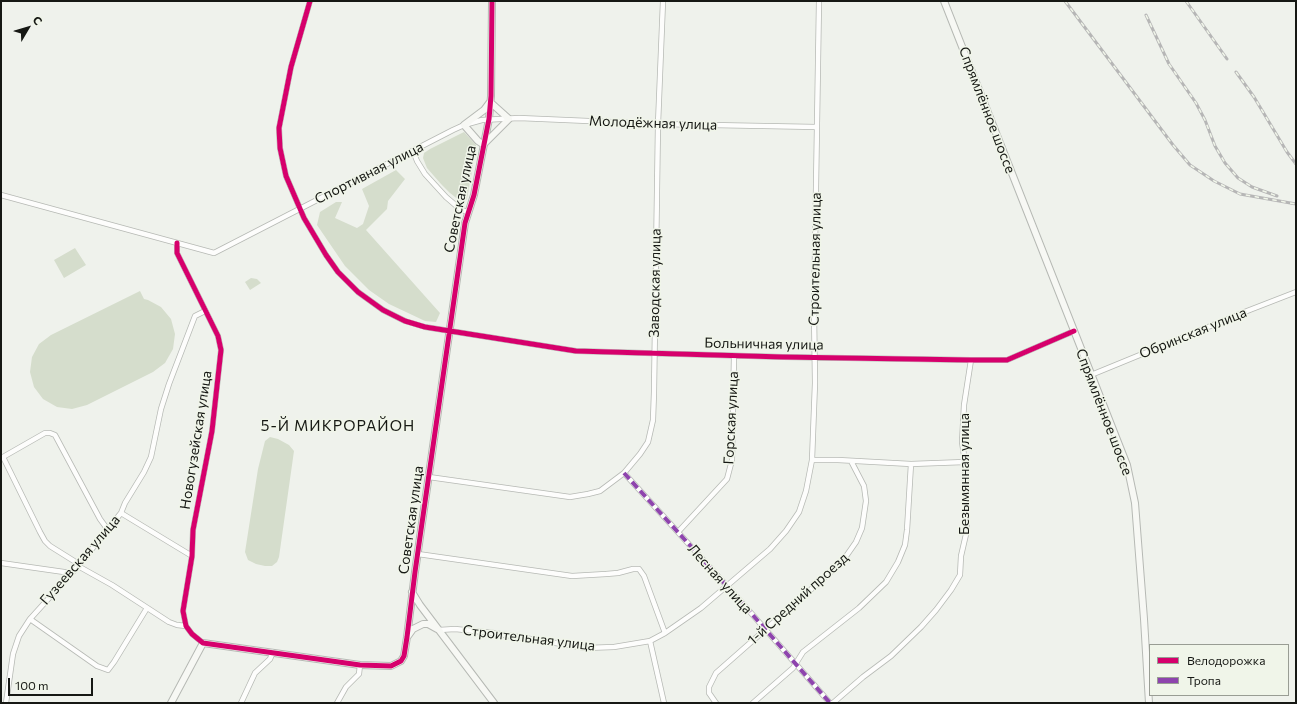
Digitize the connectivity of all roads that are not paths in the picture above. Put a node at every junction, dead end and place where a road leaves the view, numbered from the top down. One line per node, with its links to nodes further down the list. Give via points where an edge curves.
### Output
1 (310, 1): 15 (street, Больничная улица, via 291,67 279,128 282,165)
2 (492, 1): 6 (street, Советская улица)
3 (663, 1): 9 (street, Заводская улица)
4 (819, 1): 11 (street, Строительная улица)
5 (944, 1): 21 (street, Спрямлённое шоссе)
6 (490, 102): 7 (street); 8 (street, Советская улица); 10 (street, via 484,110)
7 (508, 118): 8 (street, Молодёжная улица); 9 (street, Молодёжная улица); 12 (street)
8 (489, 119): 10 (street, Спортивная улица); 12 (street, Советская улица)
9 (658, 124): 11 (street, Молодёжная улица); 22 (street, Заводская улица)
10 (464, 125): 12 (street); 13 (street, Спортивная улица)
11 (817, 127): 24 (street, Строительная улица)
12 (484, 145): 16 (street, Советская улица)
13 (413, 150): 15 (street, Спортивная улица); 16 (street, via 425,174 446,197 460,209)
14 (1, 195): 17 (street, Спортивная улица)
15 (300, 209): 17 (street, Спортивная улица, via 214,253); 20 (street, Больничная улица, via 326,255 338,272 358,292 383,310 406,321 425,328)
16 (468, 212): 20 (street, Советская улица)
17 (177, 243): 19 (street, Новогузейская улица, via 177,253)
18 (1296, 292): 26 (street, Обринская улица)
19 (205, 311): 33 (street, Гузеевская улица, via 195,316 161,410 151,457); 37 (street, Новогузейская улица, via 218,336 221,350 212,431 193,530)
20 (450, 331): 22 (street, Больничная улица, via 576,351); 32 (street, Советская улица)
21 (1074, 331): 25 (street, Больничная улица, via 1007,360); 26 (street, Спрямлённое шоссе)
22 (655, 354): 23 (street, Больничная улица); 31 (street, Заводская улица, via 653,420 648,442)
23 (734, 356): 24 (street, Больничная улица); 35 (street, Горская улица, via 732,460 727,479)
24 (814, 358): 25 (street, Больничная улица); 27 (street, Строительная улица)
25 (971, 360): 29 (street, Безымянная улица, via 964,405)
26 (1091, 375): 64 (street, Спрямлённое шоссе, via 1122,452 1133,494)
27 (812, 460): 28 (street); 41 (street, Строительная улица, via 799,512 770,549)
28 (851, 461): 30 (street); 46 (street, 1-й Средний проезд, via 864,486 866,501 862,528 856,542 842,562)
29 (964, 462): 30 (street); 63 (street, Безымянная улица, via 967,530 960,574 931,616 891,656)
30 (911, 464): 53 (street, via 907,530 905,545 898,562 886,582 803,652)
31 (624, 473): 32 (street, Заводская улица, via 600,490 570,497); 35 (street, Лесная улица)
32 (429, 477): 36 (street, Советская улица)
33 (121, 513): 34 (street, Гузеевская улица); 37 (street)
34 (108, 530): 39 (street, Гузеевская улица); 39 (street, via 55,435 45,433 3,457 45,541)
35 (678, 532): 41 (street, Лесная улица)
36 (418, 554): 42 (street, Советская улица); 48 (street, via 572,576 639,569)
37 (192, 556): 45 (street, Новогузейская улица, via 183,611)
38 (1, 563): 40 (street)
39 (78, 566): 40 (street, Гузеевская улица); 43 (street)
40 (71, 573): 44 (street, Гузеевская улица)
41 (726, 586): 46 (street, Лесная улица); 48 (street, Строительная улица, via 701,608)
42 (412, 592): 47 (street); 49 (street, Советская улица)
43 (148, 608): 44 (street, via 108,670 97,666); 45 (street, via 169,622)
44 (30, 619): 55 (street, Гузеевская улица, via 13,654)
45 (186, 626): 51 (street)
46 (766, 629): 53 (street, Лесная улица); 61 (street, 1-й Средний проезд, via 716,673 709,687 709,692)
47 (439, 630): 49 (street, via 423,624 413,629); 50 (street, Строительная улица, via 494,633 586,648 614,647); 59 (street)
48 (665, 633): 50 (street, Строительная улица)
49 (407, 637): 54 (street, Советская улица, via 401,661 391,666)
50 (650, 641): 60 (street)
51 (203, 643): 52 (street, Советская улица); 56 (street)
52 (273, 652): 54 (street, Советская улица); 57 (street, via 270,659 255,673)
53 (795, 663): 62 (street, via 793,668); 63 (street, Лесная улица)
54 (360, 665): 58 (street, via 359,674 346,687)
55 (6, 703)
56 (170, 703)
57 (241, 703)
58 (337, 703)
59 (494, 703)
60 (664, 703)
61 (716, 703)
62 (753, 703)
63 (832, 703)
64 (1149, 703)

